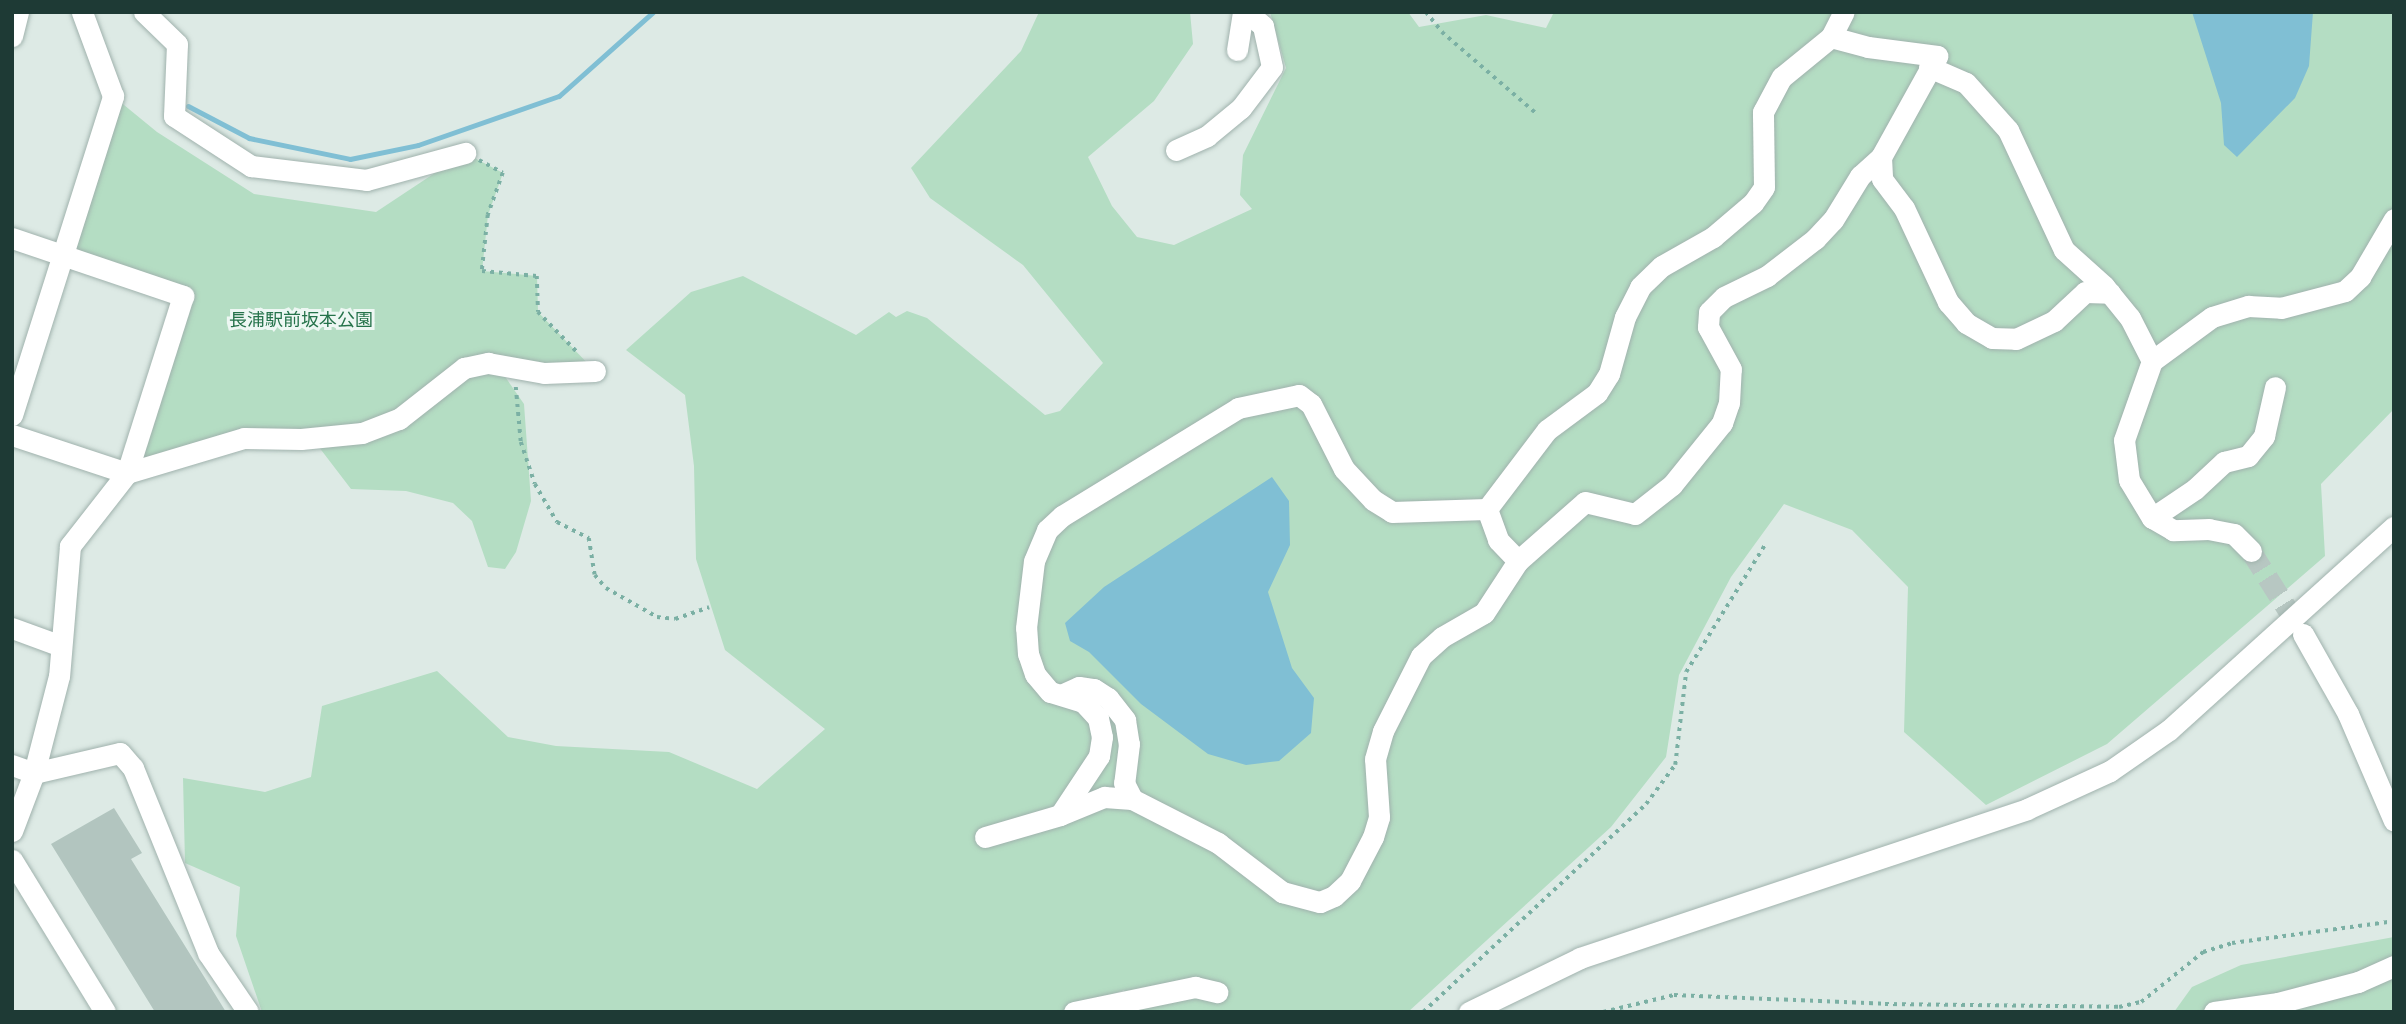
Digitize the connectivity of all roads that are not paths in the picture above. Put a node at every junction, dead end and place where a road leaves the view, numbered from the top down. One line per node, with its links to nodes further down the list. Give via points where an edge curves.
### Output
1 (18, 12): 6 (street)
2 (82, 12): 15 (street, via 113,96)
3 (144, 12): 11 (street, via 177,44 174,116 251,166 366,180)
4 (1245, 12): 8 (street); 10 (street, via 1263,26 1272,67 1241,108 1207,136)
5 (1844, 12): 7 (street)
6 (12, 36)
7 (1831, 37): 9 (street, via 1937,56); 23 (street, via 1782,77 1763,112 1764,187 1713,237 1662,266 1640,287 1598,393 1546,430)
8 (1237, 50)
9 (1929, 68): 12 (street); 16 (street, via 1966,83 1986,102 2008,131 2064,250)
10 (1176, 150)
11 (465, 153)
12 (1881, 157): 16 (street, via 1882,179 1904,208 1948,302 1966,323 1992,338 2017,339 2054,321 2085,292); 27 (street, via 1860,176 1833,220 1815,239 1767,276 1724,297 1709,312 1708,327 1731,369 1728,404 1722,423 1672,485 1634,514 1585,502)
13 (2394, 219): 17 (street, via 2360,277 2345,291 2281,308 2248,306 2212,317)
14 (12, 238): 15 (street)
15 (62, 256): 20 (street); 22 (street, via 183,296)
16 (2110, 293): 17 (street, via 2130,318)
17 (2152, 361): 24 (street, via 2124,440 2129,480)
18 (595, 371): 22 (street, via 544,373 488,363 464,369 398,419 362,433 244,438)
19 (2275, 387): 24 (street, via 2264,436 2248,456 2224,462)
20 (12, 415)
21 (12, 435): 22 (street)
22 (127, 473): 30 (street, via 70,546)
23 (1487, 509): 27 (street, via 1498,540); 31 (street, via 1392,512 1373,500 1344,469 1311,404 1298,395 1238,408 1062,516 1047,530 1034,561 1026,628 1028,654 1035,674 1050,692)
24 (2152, 518): 26 (street, via 2173,530 2234,534)
25 (2394, 527): 45 (street, via 2179,722 2110,771 2028,809 1580,958)
26 (2251, 551)
27 (1518, 561): 34 (street, via 1484,613 1442,637 1421,656 1383,731 1375,759 1379,817 1373,837 1350,881 1335,896 1320,902 1282,892 1218,843)
28 (12, 628): 30 (street)
29 (2303, 634): 36 (street, via 2348,714)
30 (61, 646): 33 (street, via 59,676)
31 (1063, 694): 34 (street, via 1079,687 1094,689 1108,698 1125,720 1129,744 1124,783); 35 (street, via 1083,702 1098,718 1102,737 1099,756)
32 (12, 765): 33 (street)
33 (34, 773): 37 (street); 43 (street, via 120,752 133,768 208,953)
34 (1132, 799): 35 (street, via 1104,797)
35 (1060, 815): 38 (street)
36 (2394, 821)
37 (12, 831)
38 (985, 837)
39 (12, 860): 42 (street)
40 (2394, 966): 46 (street, via 2358,982 2278,1003)
41 (1217, 992): 44 (street, via 1195,988)
42 (105, 1012)
43 (248, 1012)
44 (1074, 1012)
45 (1469, 1012)
46 (2214, 1012)

